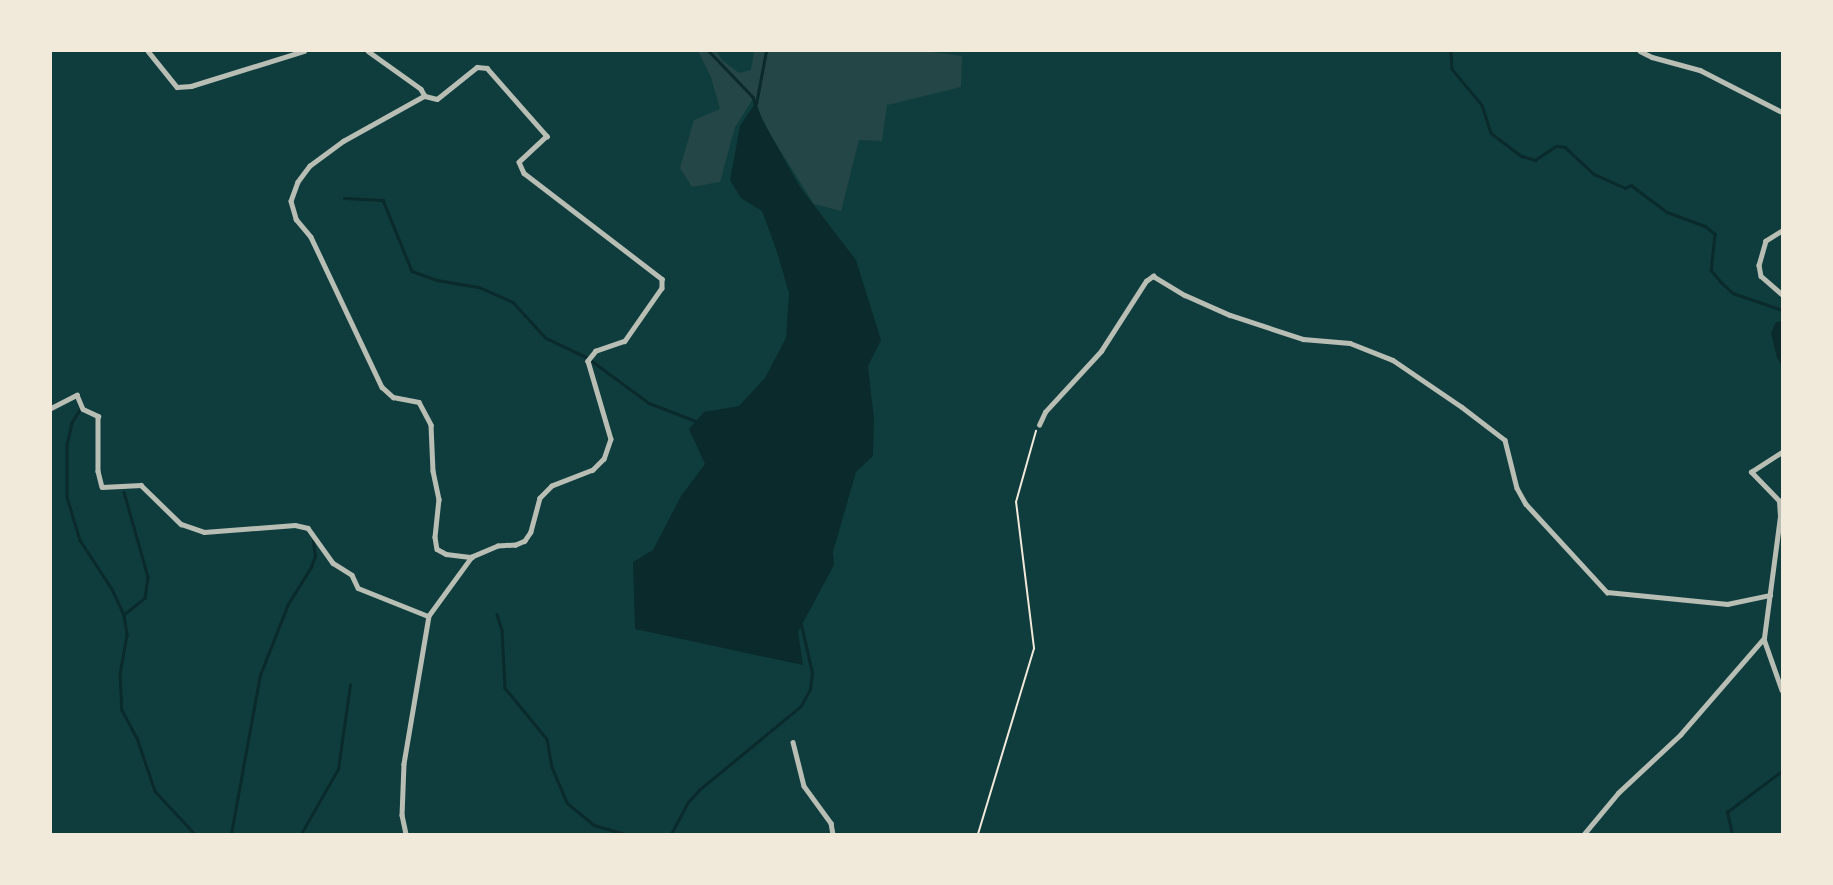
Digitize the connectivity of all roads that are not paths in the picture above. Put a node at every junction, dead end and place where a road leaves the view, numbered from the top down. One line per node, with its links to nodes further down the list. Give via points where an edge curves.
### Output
1 (148, 51): 2 (street, via 177,87)
2 (304, 51)
3 (368, 51): 5 (street)
4 (1640, 51): 6 (street, via 1700,70)
5 (425, 96): 12 (street, via 354,135 310,166 291,201 382,387 393,397 419,402 431,425 439,499 437,549); 12 (street, via 437,99 477,67 487,68 547,136 519,162 524,173 662,278 662,288 625,341 596,351 588,361 611,439 604,459 593,470 552,486 540,498 525,541)
6 (1782, 111)
7 (1782, 231): 8 (street, via 1766,241 1759,265 1762,276)
8 (1782, 294)
9 (51, 408): 14 (street, via 77,395 83,409 98,416 102,487 141,485 181,524 204,531 308,528 333,563 352,575 358,588)
10 (1039, 425): 13 (street, via 1045,412 1101,351 1153,276 1230,315 1303,339 1350,343 1393,360 1462,407 1505,440 1517,488 1526,504 1607,592 1727,604)
11 (1782, 452): 13 (street, via 1751,472 1779,501)
12 (472, 557): 14 (street)
13 (1770, 595): 15 (street)
14 (429, 616): 18 (street, via 404,764)
15 (1764, 638): 16 (street); 20 (street, via 1680,735 1618,793)
16 (1782, 690)
17 (793, 742): 19 (street, via 804,786 831,823)
18 (406, 834)
19 (833, 834)
20 (1584, 834)

